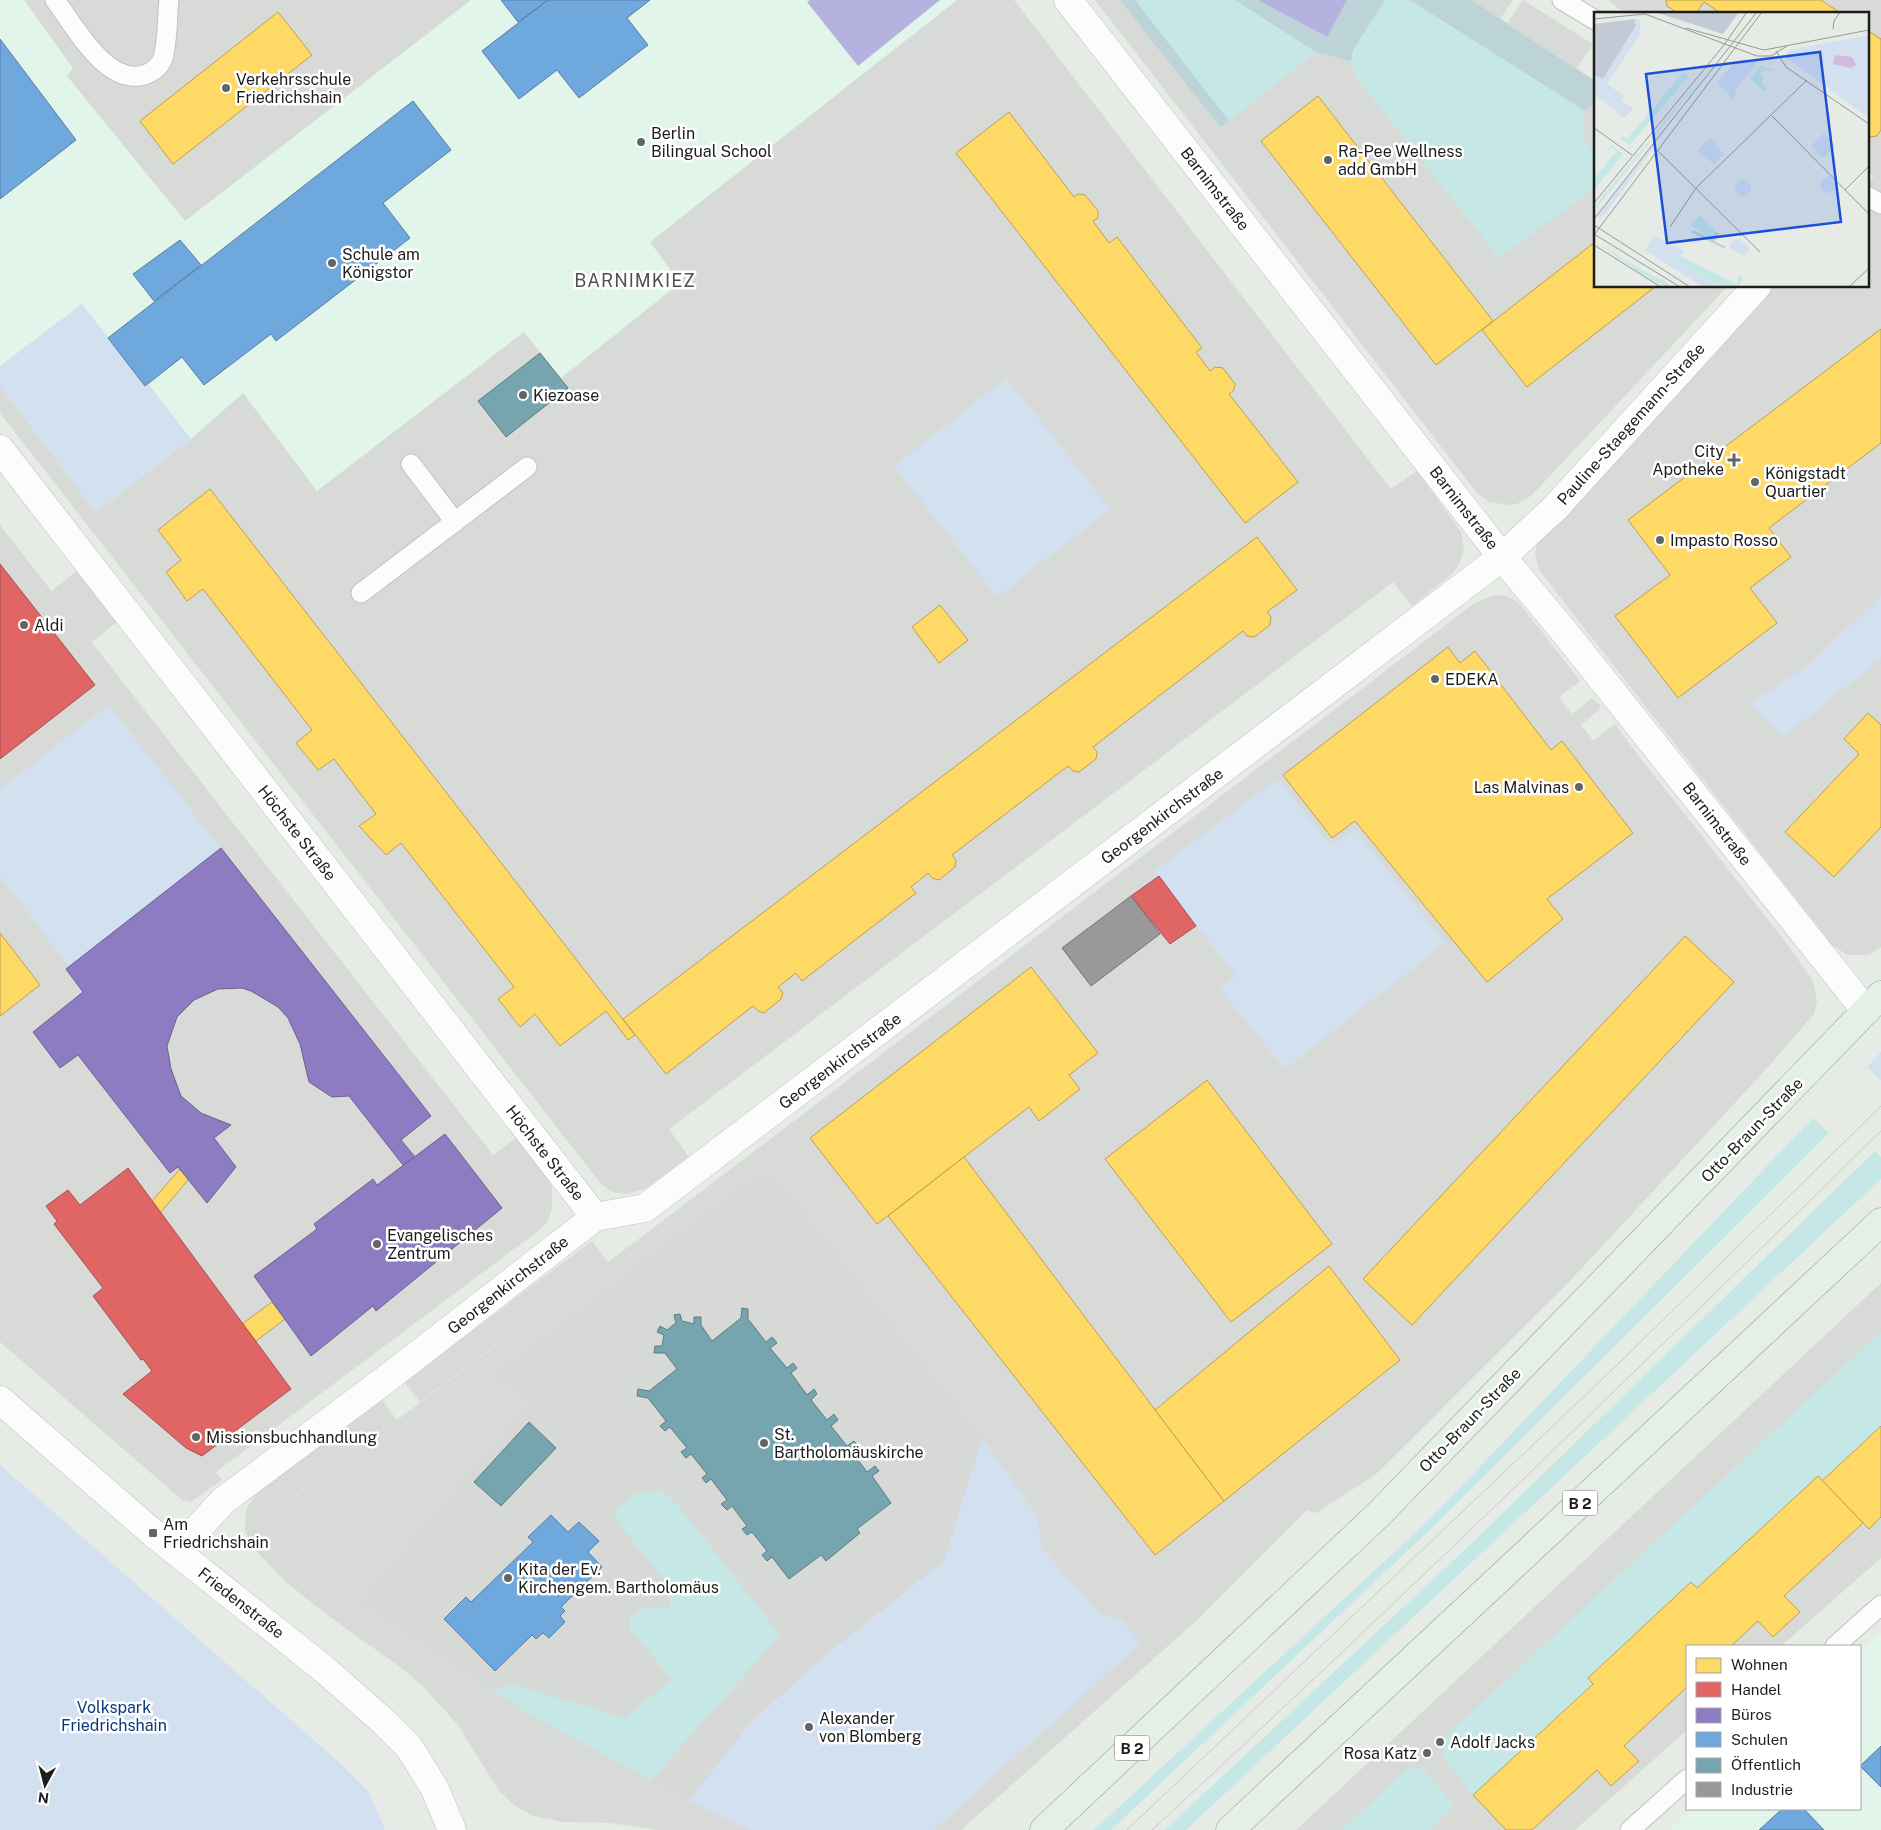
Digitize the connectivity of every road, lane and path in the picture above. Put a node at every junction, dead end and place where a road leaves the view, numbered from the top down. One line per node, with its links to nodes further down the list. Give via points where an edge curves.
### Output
1 (55, 0): 2 (lane, via 99,58 117,73 131,77 150,74 158,68 163,57)
2 (169, 0)
3 (1068, 0): 13 (street, Barnimstraße)
4 (1562, 0): 5 (lane)
5 (1594, 19)
6 (1868, 197): 7 (lane)
7 (1881, 204)
8 (1755, 288): 13 (street, Pauline-Staegemann-Straße, via 1555,508)
9 (0, 448): 16 (street, Höchste Straße)
10 (411, 464): 12 (lane)
11 (527, 467): 12 (lane)
12 (455, 522): 14 (lane)
13 (1502, 557): 15 (street, Barnimstraße); 16 (street, Georgenkirchstraße, via 644,1208)
14 (361, 593)
15 (1874, 1003): 24 (main road, Otto-Braun-Straße / B 2, via 1379,1514)
16 (595, 1217): 19 (street, Georgenkirchstraße, via 224,1501)
17 (1881, 1222): 25 (main road, B 2)
18 (0, 1400): 19 (street, Friedenstraße)
19 (176, 1552): 23 (street, Friedenstraße, via 318,1664 409,1747 435,1789)
20 (1881, 1605): 21 (lane)
21 (1836, 1645)
22 (1686, 1780): 26 (lane)
23 (452, 1830)
24 (1044, 1830)
25 (1230, 1830)
26 (1630, 1830)

